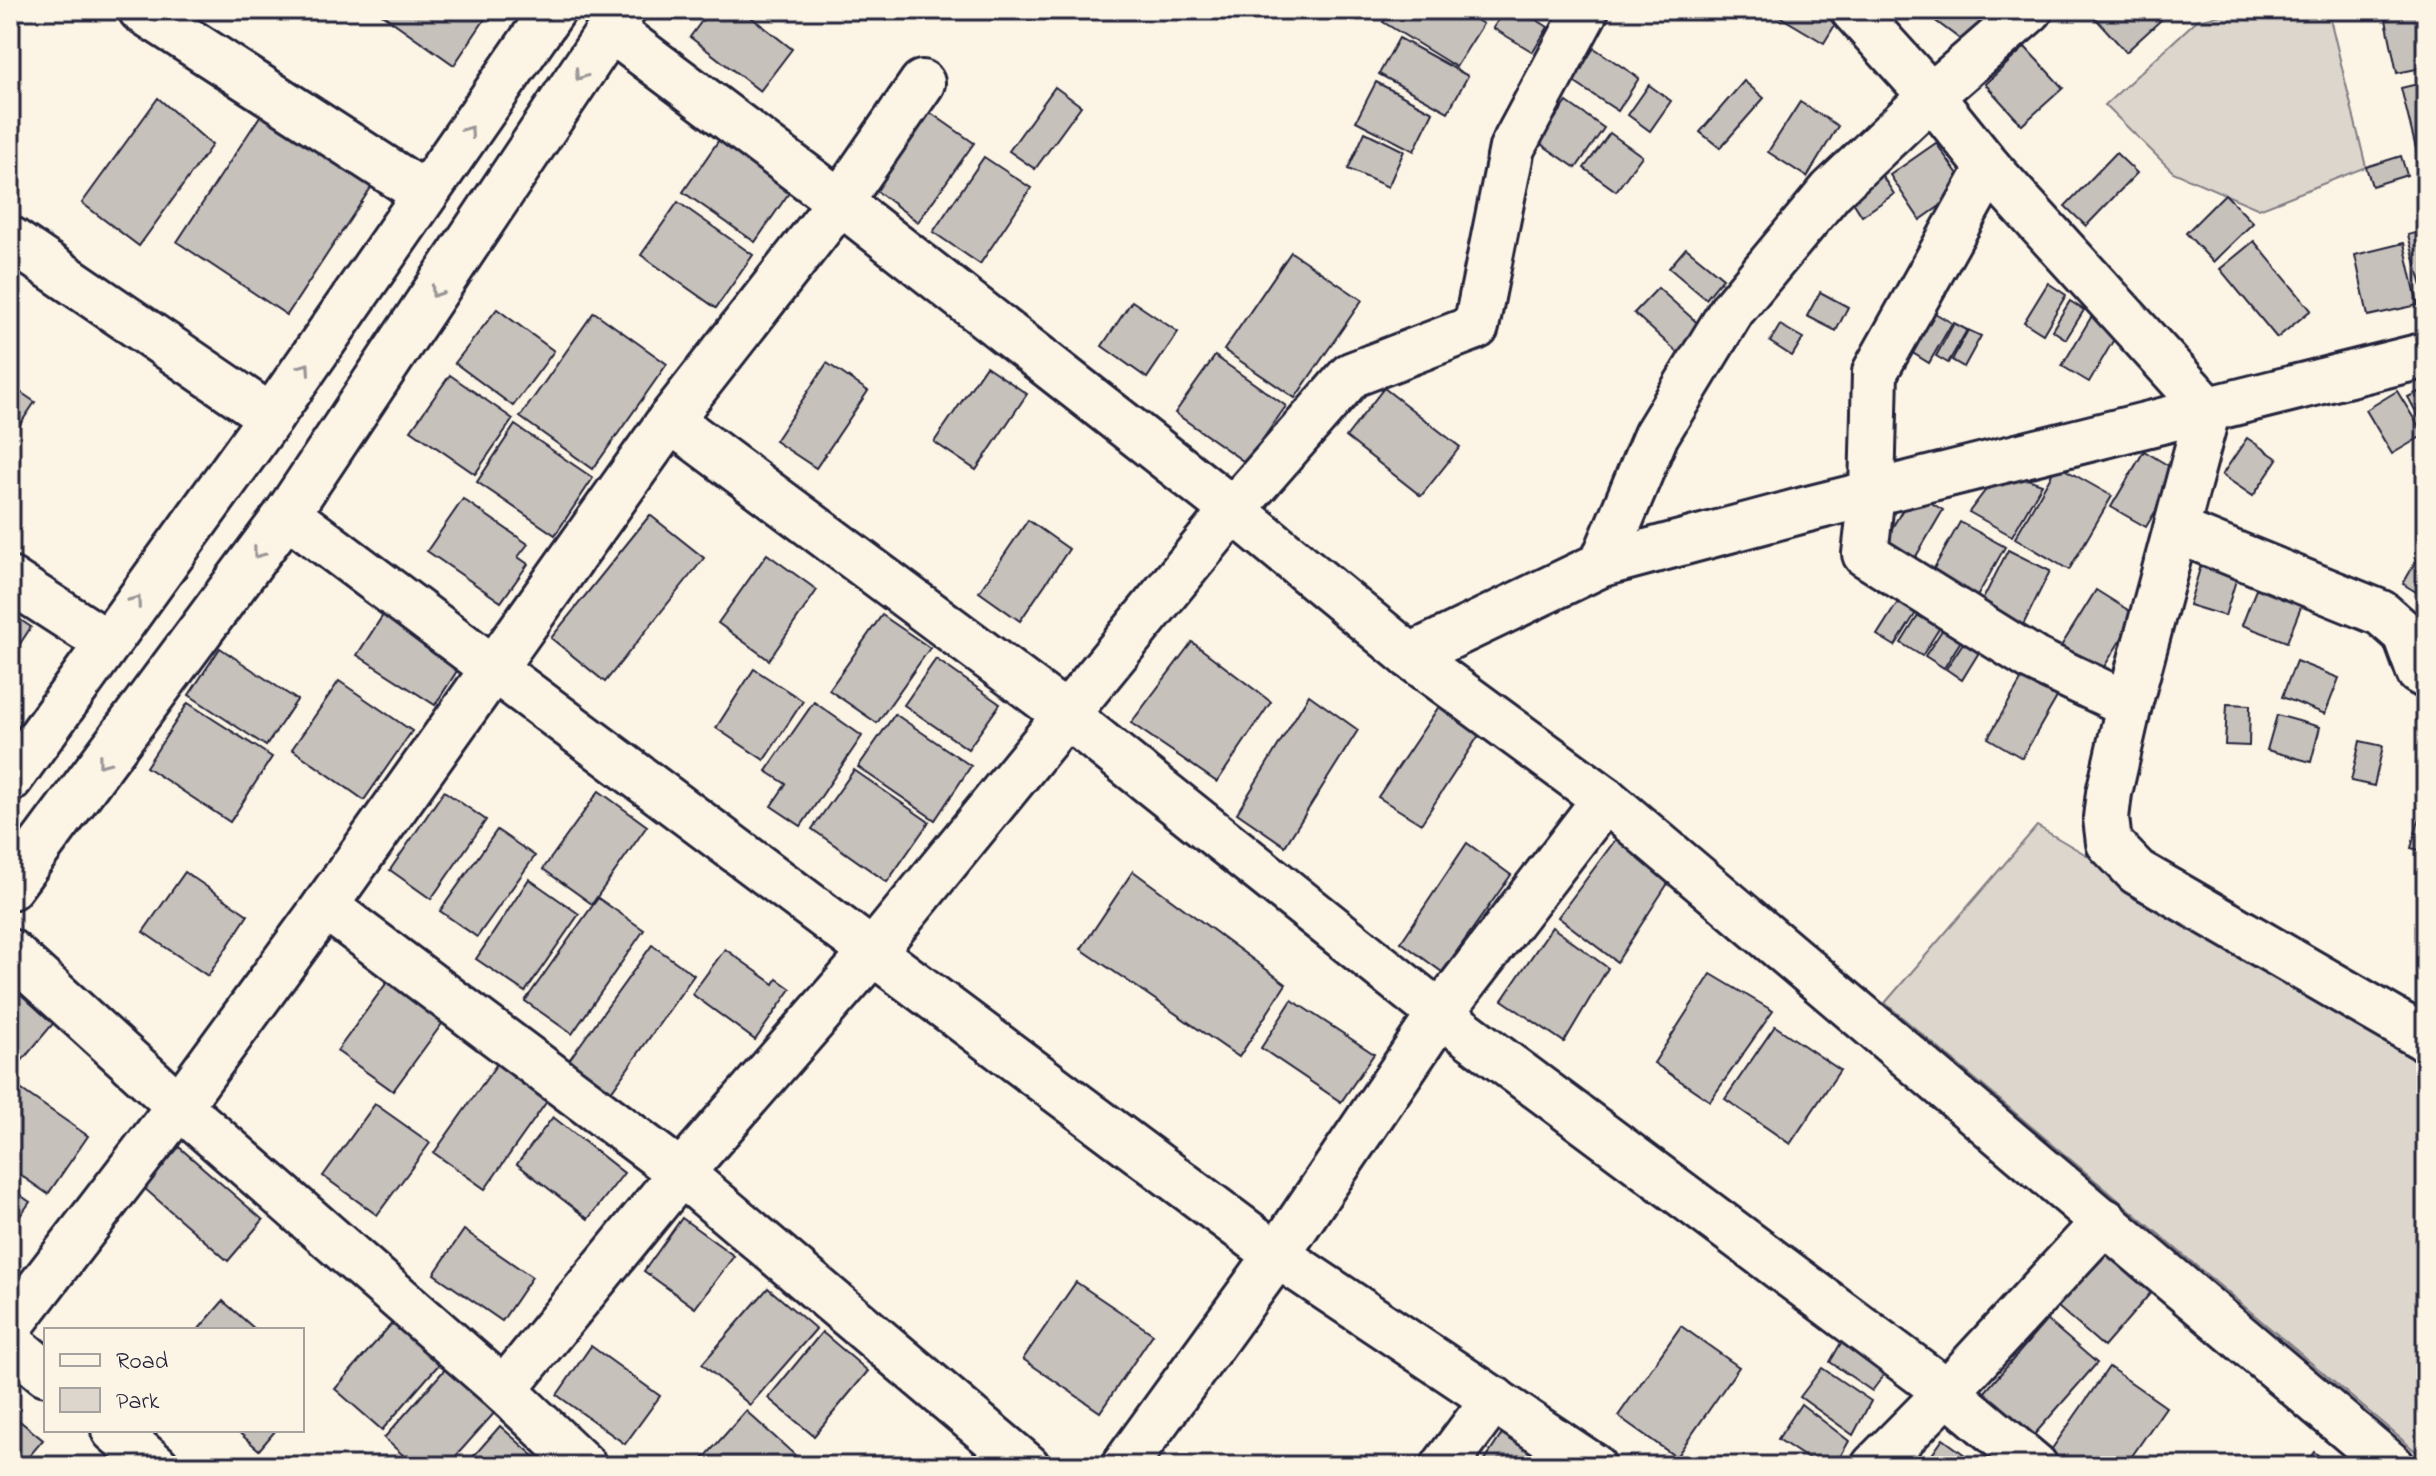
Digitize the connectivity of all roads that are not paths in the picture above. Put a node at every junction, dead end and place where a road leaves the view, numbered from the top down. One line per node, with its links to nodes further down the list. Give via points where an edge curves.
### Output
1 (141, 10): 11 (street)
2 (184, 10): 11 (street)
3 (553, 10): 11 (street, one-way to 3)
4 (1586, 10): 20 (street, via 1512,148 1476,327 1351,375)
5 (1853, 10): 9 (street)
6 (2030, 10): 9 (street)
7 (616, 20): 12 (street); 22 (street, one-way to 22)
8 (922, 83): 12 (street)
9 (1931, 96): 10 (street); 25 (street, via 1831,191 1732,310 1656,435)
10 (1989, 168): 16 (street); 19 (street, via 1875,372)
11 (432, 185): 18 (street, one-way to 11)
12 (840, 202): 17 (street); 20 (street)
13 (10, 239): 18 (street)
14 (10, 267): 18 (street)
15 (2426, 355): 16 (street)
16 (2208, 409): 19 (street); 23 (street)
17 (670, 420): 30 (street); 33 (street)
18 (265, 425): 28 (street, one-way to 18)
19 (1872, 493): 21 (street); 24 (street)
20 (1233, 510): 29 (street); 33 (street)
21 (1804, 510): 24 (street); 25 (street)
22 (287, 514): 30 (street); 36 (street, one-way to 36)
23 (2176, 530): 31 (street, via 2381,613 2405,634 2419,672); 32 (street)
24 (1865, 554): 32 (street, via 2033,659)
25 (1602, 564): 29 (street)
26 (10, 580): 28 (street)
27 (10, 606): 28 (street)
28 (100, 652): 34 (street)
29 (1410, 656): 35 (street)
30 (491, 669): 37 (street); 39 (street)
31 (2426, 676)
32 (2129, 705): 41 (street, via 2109,793 2109,843 2137,872)
33 (1066, 715): 39 (street); 40 (street)
34 (10, 779)
35 (1605, 799): 40 (street); 44 (street)
36 (10, 887)
37 (325, 906): 42 (street); 43 (street)
38 (10, 952): 42 (street)
39 (872, 953): 43 (street); 45 (street)
40 (1440, 1014): 45 (street); 50 (street)
41 (2426, 1039)
42 (179, 1106): 46 (street); 49 (street)
43 (681, 1173): 49 (street); 55 (street)
44 (2105, 1221): 50 (street); 61 (street)
45 (1277, 1255): 51 (street); 56 (street)
46 (10, 1326)
47 (10, 1343): 48 (street)
48 (44, 1371)
49 (504, 1390): 54 (street)
50 (1947, 1392): 59 (street); 60 (street)
51 (1494, 1399): 57 (street); 58 (street)
52 (116, 1432): 53 (street)
53 (156, 1466)
54 (584, 1466)
55 (1027, 1466)
56 (1124, 1466)
57 (1444, 1466)
58 (1593, 1466)
59 (1874, 1466)
60 (2035, 1466)
61 (2392, 1466)

